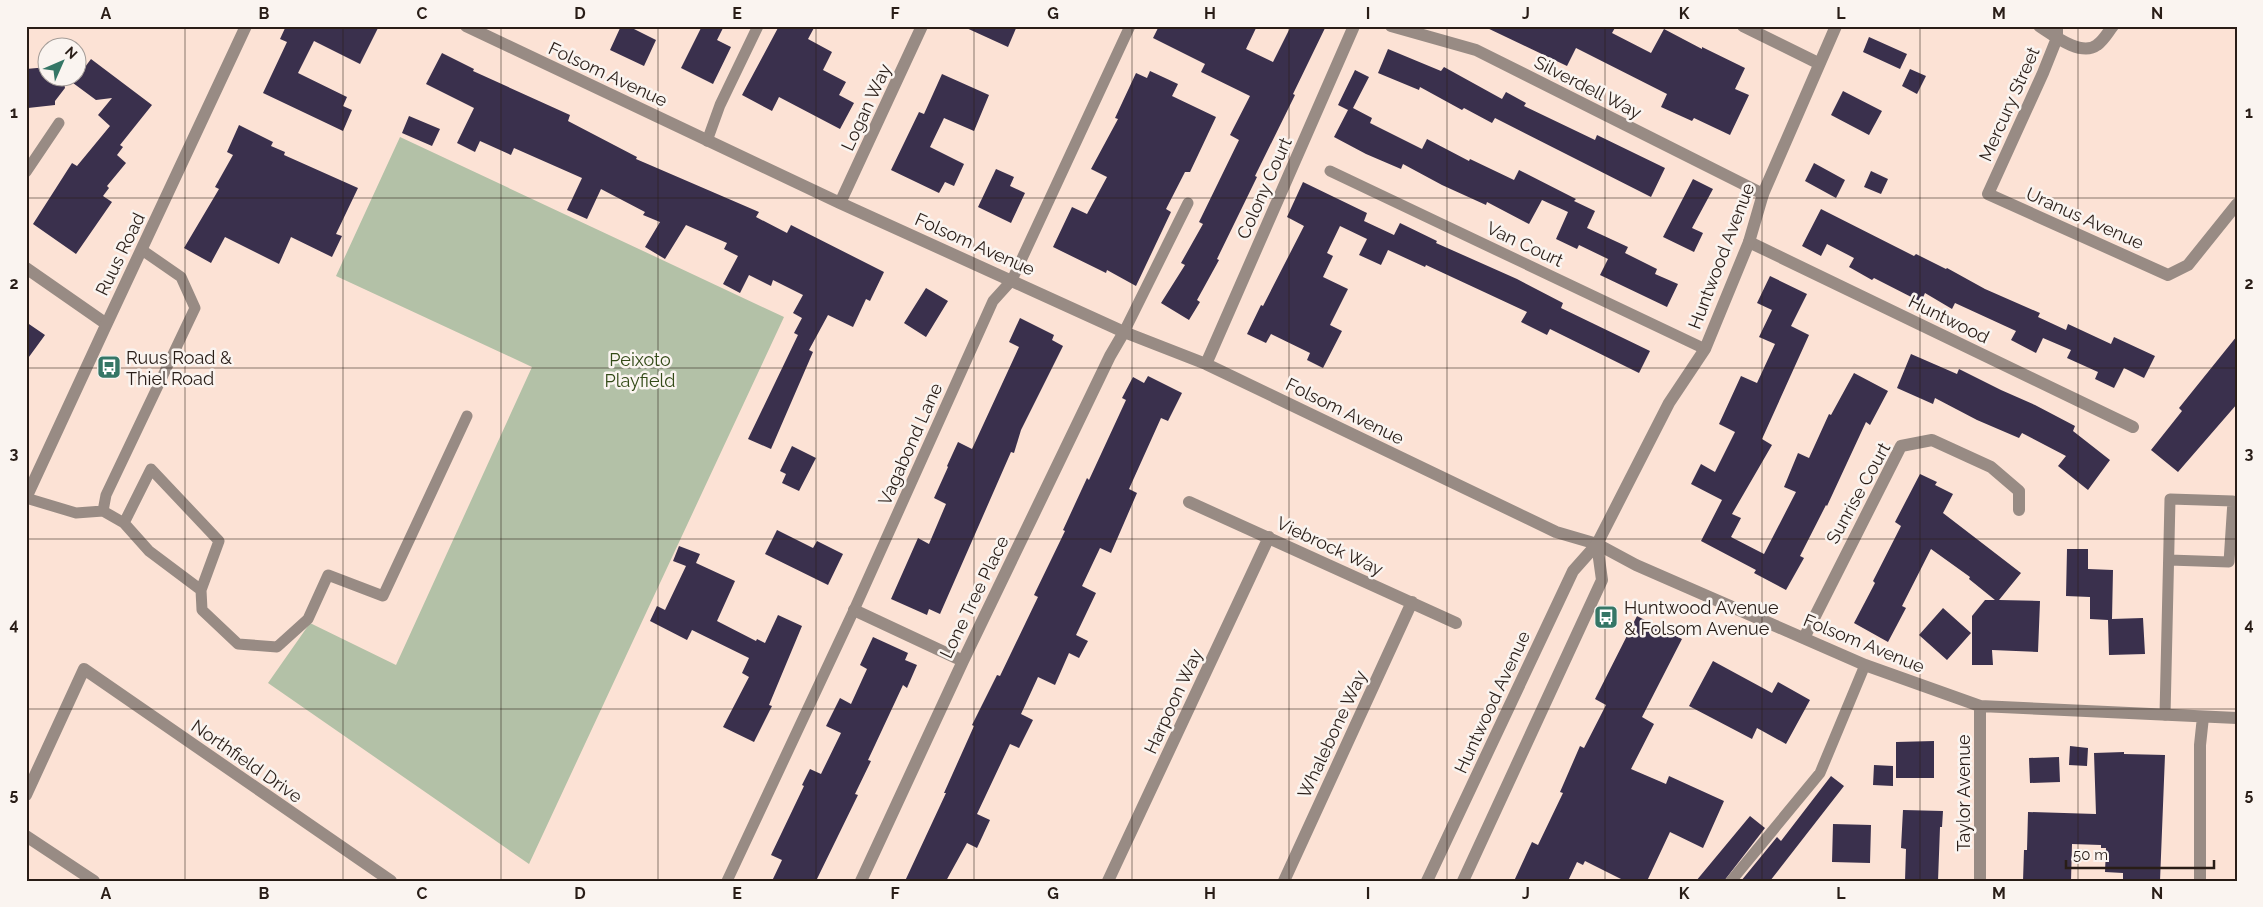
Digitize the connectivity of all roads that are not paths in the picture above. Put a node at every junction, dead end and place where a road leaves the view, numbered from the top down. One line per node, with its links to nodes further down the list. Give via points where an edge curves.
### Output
1 (246, 26): 24 (street, Ruus Road)
2 (466, 26): 15 (street, Folsom Avenue)
3 (758, 26): 15 (lane)
4 (922, 26): 20 (street, Logan Way)
5 (1130, 26): 26 (lane, Vagabond Lane)
6 (1354, 26): 30 (street, Colony Court)
7 (1391, 26): 18 (street, Silverdell Way, via 1476,50)
8 (1744, 26): 13 (street)
9 (1836, 26): 13 (street, Huntwood Avenue)
10 (2039, 26): 12 (street)
11 (2113, 26): 12 (street, via 2096,46 2082,49)
12 (2057, 32): 19 (street, Mercury Street)
13 (1818, 63): 18 (street, Huntwood Avenue)
14 (59, 123): 17 (lane)
15 (707, 140): 20 (street, Folsom Avenue)
16 (1330, 171): 29 (lane, Van Court)
17 (26, 172)
18 (1763, 194): 23 (street, Huntwood Avenue)
19 (1988, 194): 22 (street, Uranus Avenue, via 2168,275 2188,265)
20 (840, 203): 26 (street, Folsom Avenue)
21 (1188, 203): 28 (lane)
22 (2237, 204)
23 (1749, 242): 29 (street, Huntwood Avenue); 32 (street, Huntwood)
24 (142, 250): 27 (street, Ruus Road); 36 (lane, via 181,277 195,308 106,495)
25 (26, 268): 27 (street)
26 (1012, 280): 28 (street, Folsom Avenue); 43 (lane, Vagabond Lane, via 993,301)
27 (105, 323): 33 (street, Ruus Road)
28 (1124, 332): 30 (street, Folsom Avenue); 46 (street, Lone Tree Place)
29 (1705, 350): 39 (street, Huntwood Avenue, via 1669,403)
30 (1206, 364): 39 (street, Folsom Avenue, via 1556,532)
31 (467, 416): 41 (lane, via 383,596 328,575 308,618 277,647 238,644 202,610)
32 (2133, 427)
33 (26, 498): 36 (lane, via 76,512)
34 (1189, 502): 38 (street, Viebrock Way)
35 (2019, 510): 45 (street, Sunrise Court, via 2019,491 1991,467 1932,440 1901,446)
36 (103, 511): 37 (lane)
37 (124, 524): 41 (lane, via 149,551); 41 (lane, via 151,469 218,541)
38 (1269, 537): 42 (street, Viebrock Way); 58 (street, Harpoon Way)
39 (1597, 544): 45 (street, Folsom Avenue, via 1636,565); 60 (street, Huntwood Avenue, via 1573,571); 61 (street, via 1602,580)
40 (2169, 560): 40 (lane, via 2170,499 2233,501 2230,562); 49 (lane)
41 (201, 590)
42 (1412, 602): 44 (street, Viebrock Way); 59 (street, Whalebone Way)
43 (854, 610): 46 (street); 56 (lane, Vagabond Lane)
44 (1456, 622)
45 (1804, 638): 47 (street, Folsom Avenue)
46 (963, 661): 57 (street, Lone Tree Place)
47 (1865, 665): 48 (street, Folsom Avenue); 62 (lane, via 1820,772)
48 (1980, 706): 49 (street, Folsom Avenue); 63 (street, Taylor Avenue)
49 (2166, 715): 50 (street, Folsom Avenue)
50 (2203, 717): 51 (street, Folsom Avenue); 64 (street)
51 (2237, 718)
52 (26, 795): 55 (street, Northfield Drive, via 84,669)
53 (26, 836): 54 (street)
54 (94, 881)
55 (391, 881)
56 (727, 881)
57 (861, 881)
58 (1108, 881)
59 (1284, 881)
60 (1427, 881)
61 (1463, 881)
62 (1731, 881)
63 (1980, 881)
64 (2200, 881)

